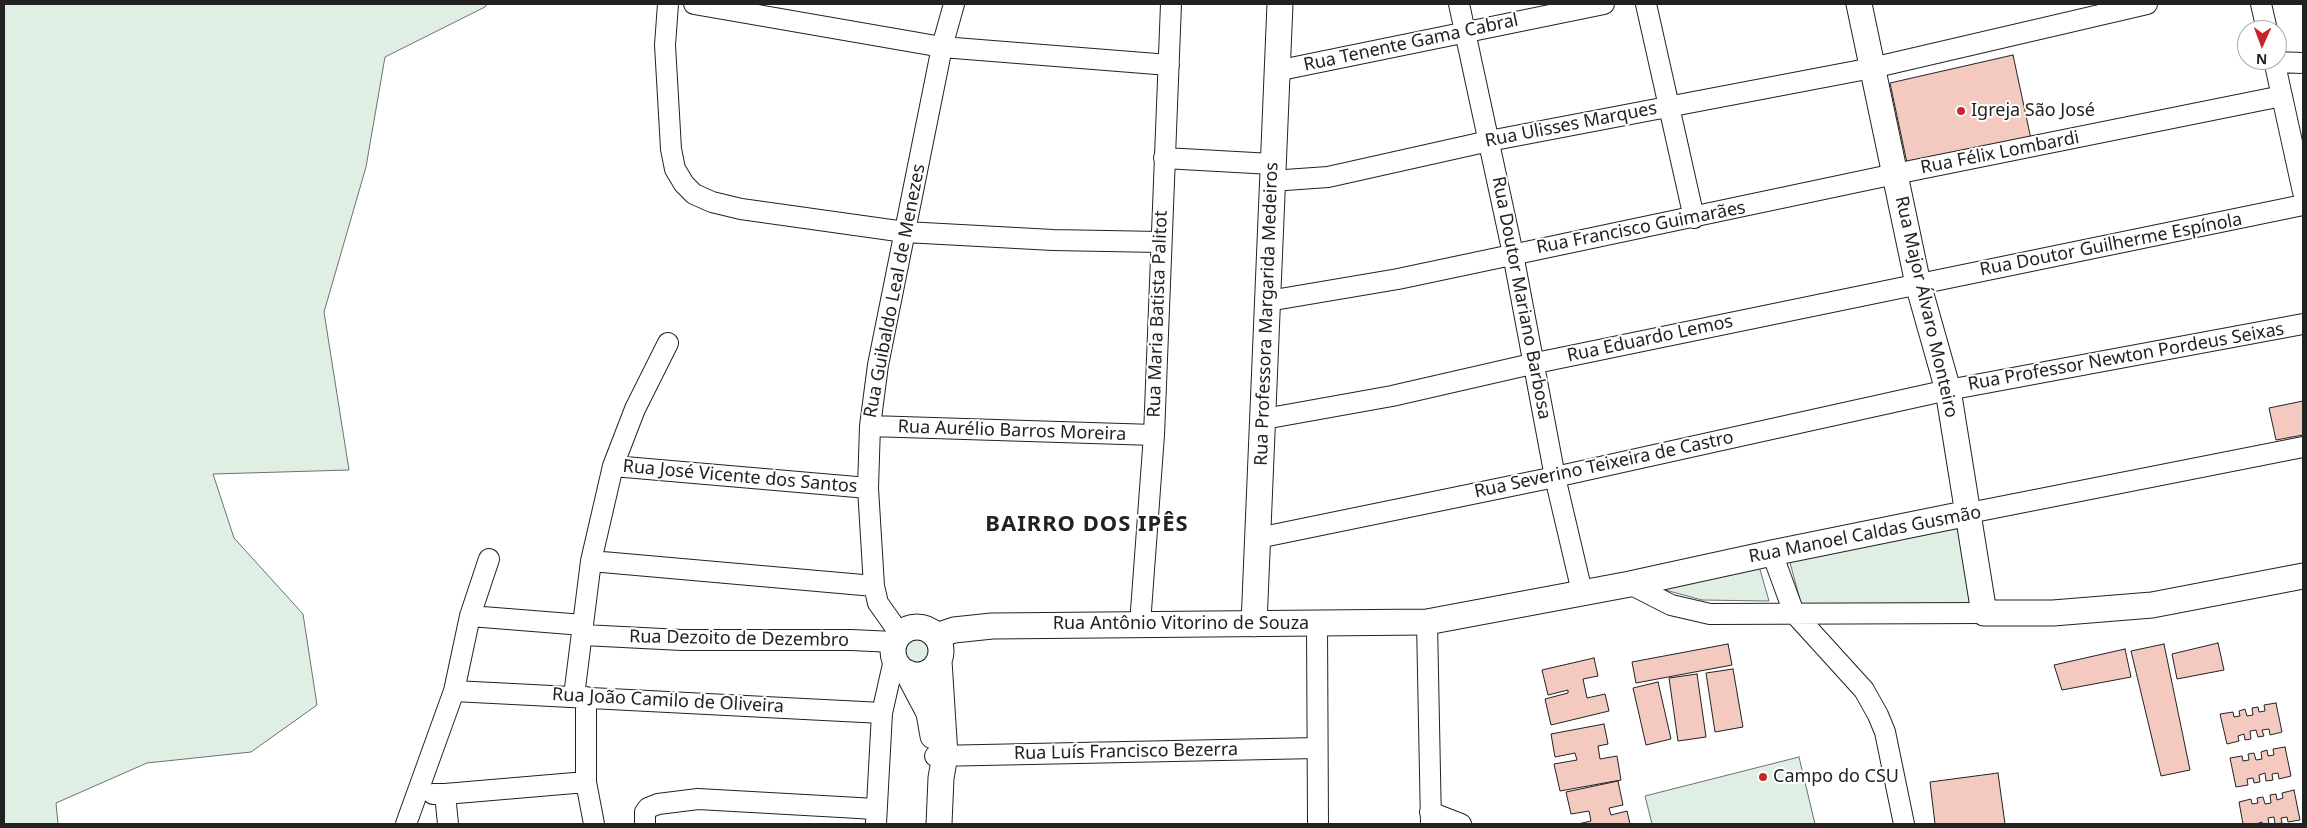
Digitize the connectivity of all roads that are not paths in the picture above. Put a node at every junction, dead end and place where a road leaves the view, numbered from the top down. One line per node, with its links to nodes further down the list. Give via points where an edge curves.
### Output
1 (668, 4): 30 (street, via 665,46 671,149 675,168 694,194 741,209)
2 (694, 4): 14 (street)
3 (954, 4): 14 (street, Rua Guibaldo Leal de Menezes)
4 (1172, 4): 17 (street, Rua Maria Batista Palitot)
5 (1280, 4): 19 (main road, Rua Professora Margarida Medeiros)
6 (1459, 4): 13 (street, Rua Doutor Mariano Barbosa)
7 (1604, 4): 13 (street, Rua Tenente Gama Cabral)
8 (1646, 4): 22 (street)
9 (1859, 4): 18 (main road, Rua Major Álvaro Monteiro)
10 (2147, 4): 18 (street, Rua Ulisses Marques)
11 (2261, 4): 12 (street)
12 (2265, 20)
13 (1466, 30): 19 (street, Rua Tenente Gama Cabral); 23 (street, Rua Doutor Mariano Barbosa)
14 (942, 47): 17 (street); 30 (street, Rua Guibaldo Leal de Menezes)
15 (2287, 62): 16 (street)
16 (2303, 63)
17 (1169, 65): 24 (street, Rua Maria Batista Palitot)
18 (1872, 68): 22 (street, Rua Ulisses Marques); 26 (main road, Rua Major Álvaro Monteiro)
19 (1276, 70): 25 (main road, Rua Professora Margarida Medeiros)
20 (2276, 70): 21 (street)
21 (2282, 96): 26 (street, Rua Félix Lombardi); 27 (street)
22 (1669, 105): 23 (street, Rua Ulisses Marques); 29 (street)
23 (1489, 141): 25 (street, Rua Ulisses Marques, via 1328,177); 32 (street, Rua Doutor Mariano Barbosa)
24 (1164, 158): 25 (street, Rua Ulisses Marques); 31 (street, Rua Maria Batista Palitot)
25 (1271, 172): 34 (main road, Rua Professora Margarida Medeiros)
26 (1895, 174): 29 (street, Rua Francisco Guimarães); 33 (main road, Rua Major Álvaro Monteiro)
27 (2303, 192)
28 (2303, 205): 33 (street, Rua Doutor Guilherme Espínola)
29 (1694, 218): 32 (street, Rua Francisco Guimarães)
30 (905, 232): 31 (street); 40 (street, Rua Guibaldo Leal de Menezes, via 878,365)
31 (1160, 242): 41 (street, Rua Maria Batista Palitot)
32 (1514, 254): 34 (street, Rua Francisco Guimarães, via 1398,279); 37 (street, Rua Doutor Mariano Barbosa)
33 (1918, 284): 37 (street, Rua Eduardo Lemos); 38 (main road, Rua Major Álvaro Monteiro)
34 (1268, 301): 39 (main road, Rua Professora Margarida Medeiros)
35 (2303, 324): 38 (street, Rua Professor Newton Pordeus Seixas)
36 (668, 343): 43 (street)
37 (1536, 363): 39 (street, Rua Eduardo Lemos, via 1392,396); 44 (street, Rua Doutor Mariano Barbosa)
38 (1948, 390): 44 (street, Rua Severino Teixeira de Castro); 46 (main road, Rua Major Álvaro Monteiro)
39 (1264, 419): 47 (main road, Rua Professora Margarida Medeiros)
40 (870, 426): 41 (street, Rua Aurélio Barros Moreira); 45 (street, Rua Guibaldo Leal de Menezes)
41 (1154, 436): 59 (street, Rua Maria Batista Palitot)
42 (2303, 447): 46 (street, Rua Manoel Caldas Gusmão)
43 (613, 466): 45 (street, Rua José Vicente dos Santos); 50 (street)
44 (1555, 477): 47 (street, Rua Severino Teixeira de Castro); 54 (street, Rua Doutor Mariano Barbosa)
45 (868, 488): 53 (street, Rua Guibaldo Leal de Menezes)
46 (1969, 514): 48 (main road, Rua Manoel Caldas Gusmão); 56 (main road, Rua Major Álvaro Monteiro)
47 (1258, 538): 60 (main road, Rua Professora Margarida Medeiros)
48 (1772, 553): 52 (main road, Rua Manoel Caldas Gusmão); 55 (street)
49 (489, 559): 57 (street)
50 (591, 561): 53 (street); 62 (street)
51 (2303, 576): 56 (main road, via 2152,604 2054,612)
52 (1630, 584): 54 (main road, Rua Manoel Caldas Gusmão); 55 (street, via 1671,605 1696,612 1735,615)
53 (874, 586): 64 (street, Rua Guibaldo Leal de Menezes)
54 (1582, 592): 58 (main road, Rua Manoel Caldas Gusmão)
55 (1794, 613): 56 (street); 83 (street, via 1864,690 1878,715 1885,732)
56 (1984, 613)
57 (470, 616): 62 (street, Rua Dezoito de Dezembro); 66 (street)
58 (1427, 622): 61 (main road, Rua Antônio Vitorino de Souza); 75 (street)
59 (1140, 624): 60 (main road, Rua Antônio Vitorino de Souza); 63 (main road, Rua Antônio Vitorino de Souza, via 970,627)
60 (1254, 624): 61 (main road, Rua Antônio Vitorino de Souza)
61 (1317, 624): 69 (street)
62 (583, 630): 64 (street, Rua Dezoito de Dezembro, via 682,640 851,640); 67 (street)
63 (936, 636): 64 (main road, via 928,629 908,629); 65 (main road, via 941,653)
64 (899, 652): 65 (main road, via 926,674); 68 (street); 70 (main road, via 928,713)
65 (939, 661): 70 (main road)
66 (454, 691): 67 (street, Rua João Camilo de Oliveira); 72 (street)
67 (580, 696): 68 (street, Rua João Camilo de Oliveira); 71 (street)
68 (882, 713): 74 (street)
69 (1317, 748): 70 (street, Rua Luís Francisco Bezerra); 81 (street)
70 (941, 763): 80 (main road)
71 (586, 782): 73 (street); 78 (street)
72 (418, 793): 73 (street); 76 (street)
73 (446, 794): 77 (street)
74 (876, 816): 79 (street, via 698,799 648,808)
75 (1430, 818): 82 (street)
76 (406, 824)
77 (448, 824)
78 (594, 824)
79 (645, 824)
80 (939, 824)
81 (1318, 824)
82 (1461, 824)
83 (1904, 824)

